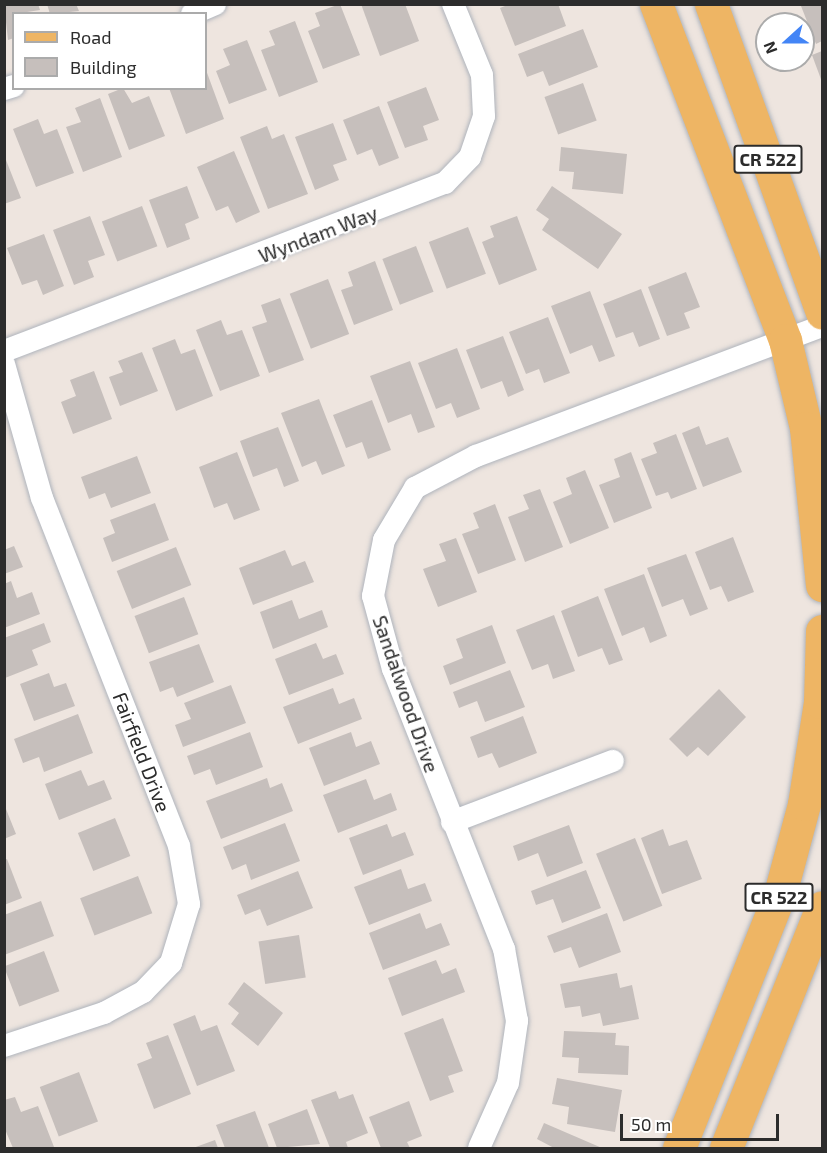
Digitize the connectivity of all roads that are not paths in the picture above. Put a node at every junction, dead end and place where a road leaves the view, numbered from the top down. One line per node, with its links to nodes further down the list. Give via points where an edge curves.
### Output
1 (215, 4): 5 (street)
2 (453, 4): 9 (street, Wyndam Way, via 482,75 484,116 470,157 445,183)
3 (656, 4): 8 (main road, CR 522)
4 (711, 4): 6 (main road, CR 522)
5 (197, 12)
6 (822, 313)
7 (822, 326): 8 (street, Sandalwood Drive)
8 (785, 340): 11 (main road, CR 522, via 806,429); 14 (street, Sandalwood Drive, via 476,456 415,488 384,540 373,597 393,669)
9 (4, 351)
10 (4, 364): 16 (street, Fairfield Drive, via 42,498 179,846 189,904 171,963 143,992 104,1013)
11 (822, 585)
12 (822, 631): 18 (main road, CR 522, via 820,702 805,793 781,890)
13 (613, 761): 14 (street)
14 (452, 822): 17 (street, Sandalwood Drive, via 504,949 517,1021 508,1083)
15 (822, 906): 19 (main road, CR 522)
16 (4, 1046)
17 (479, 1149)
18 (679, 1149)
19 (726, 1149)

